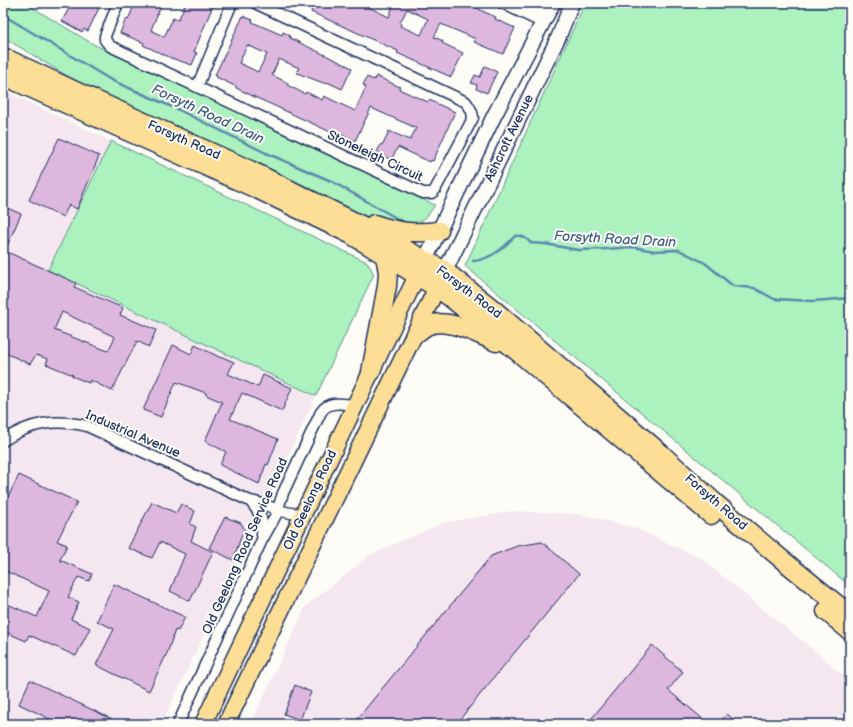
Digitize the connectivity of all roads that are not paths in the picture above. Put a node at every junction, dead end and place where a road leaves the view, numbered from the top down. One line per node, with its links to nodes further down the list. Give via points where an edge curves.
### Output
1 (118, 3): 10 (street, Stoneleigh Circuit, via 105,33 107,43)
2 (232, 3): 10 (street)
3 (255, 3): 10 (street, Stoneleigh Circuit, via 470,106 473,118 438,188 432,193 423,193)
4 (502, 3): 7 (street)
5 (524, 3): 7 (street)
6 (571, 5): 7 (main road, via 558,21 548,24); 15 (main road, Ashcroft Avenue, via 559,36)
7 (548, 13): 12 (main road, Ashcroft Avenue, via 494,116)
8 (3, 57): 11 (highway, Forsyth Road, via 250,170)
9 (3, 74): 13 (highway, Forsyth Road, via 259,190 352,235)
10 (197, 87)
11 (326, 208): 12 (highway, via 389,229 415,233); 14 (highway, Forsyth Road)
12 (439, 231): 14 (main road, Ashcroft Avenue)
13 (385, 256): 16 (highway, Forsyth Road); 20 (highway, via 387,286)
14 (424, 260): 15 (highway, Forsyth Road); 16 (main road, Old Geelong Road)
15 (445, 272): 17 (main road, Old Geelong Road); 27 (highway, Forsyth Road, via 499,314 738,522)
16 (416, 276): 17 (highway, Forsyth Road); 20 (main road, Old Geelong Road)
17 (437, 288): 18 (main road, Old Geelong Road); 19 (highway, Forsyth Road)
18 (415, 334): 19 (highway, via 436,324 454,325); 31 (main road, Old Geelong Road)
19 (518, 352): 28 (highway, Forsyth Road)
20 (371, 372): 21 (main road, Old Geelong Road)
21 (355, 405): 24 (street, Old Geelong Road Service Road, via 331,404 323,409 283,493); 25 (main road, Old Geelong Road)
22 (3, 441): 23 (street, Industrial Avenue, via 20,431 49,422 87,426)
23 (250, 501): 24 (street, Industrial Avenue); 26 (street, Industrial Avenue, via 262,518)
24 (278, 510): 25 (street, Industrial Avenue, via 286,513); 26 (street, Old Geelong Road Service Road)
25 (304, 513): 30 (main road, Old Geelong Road)
26 (262, 540): 29 (street, Old Geelong Road Service Road)
27 (850, 615)
28 (850, 631)
29 (178, 724)
30 (203, 724)
31 (226, 724)

